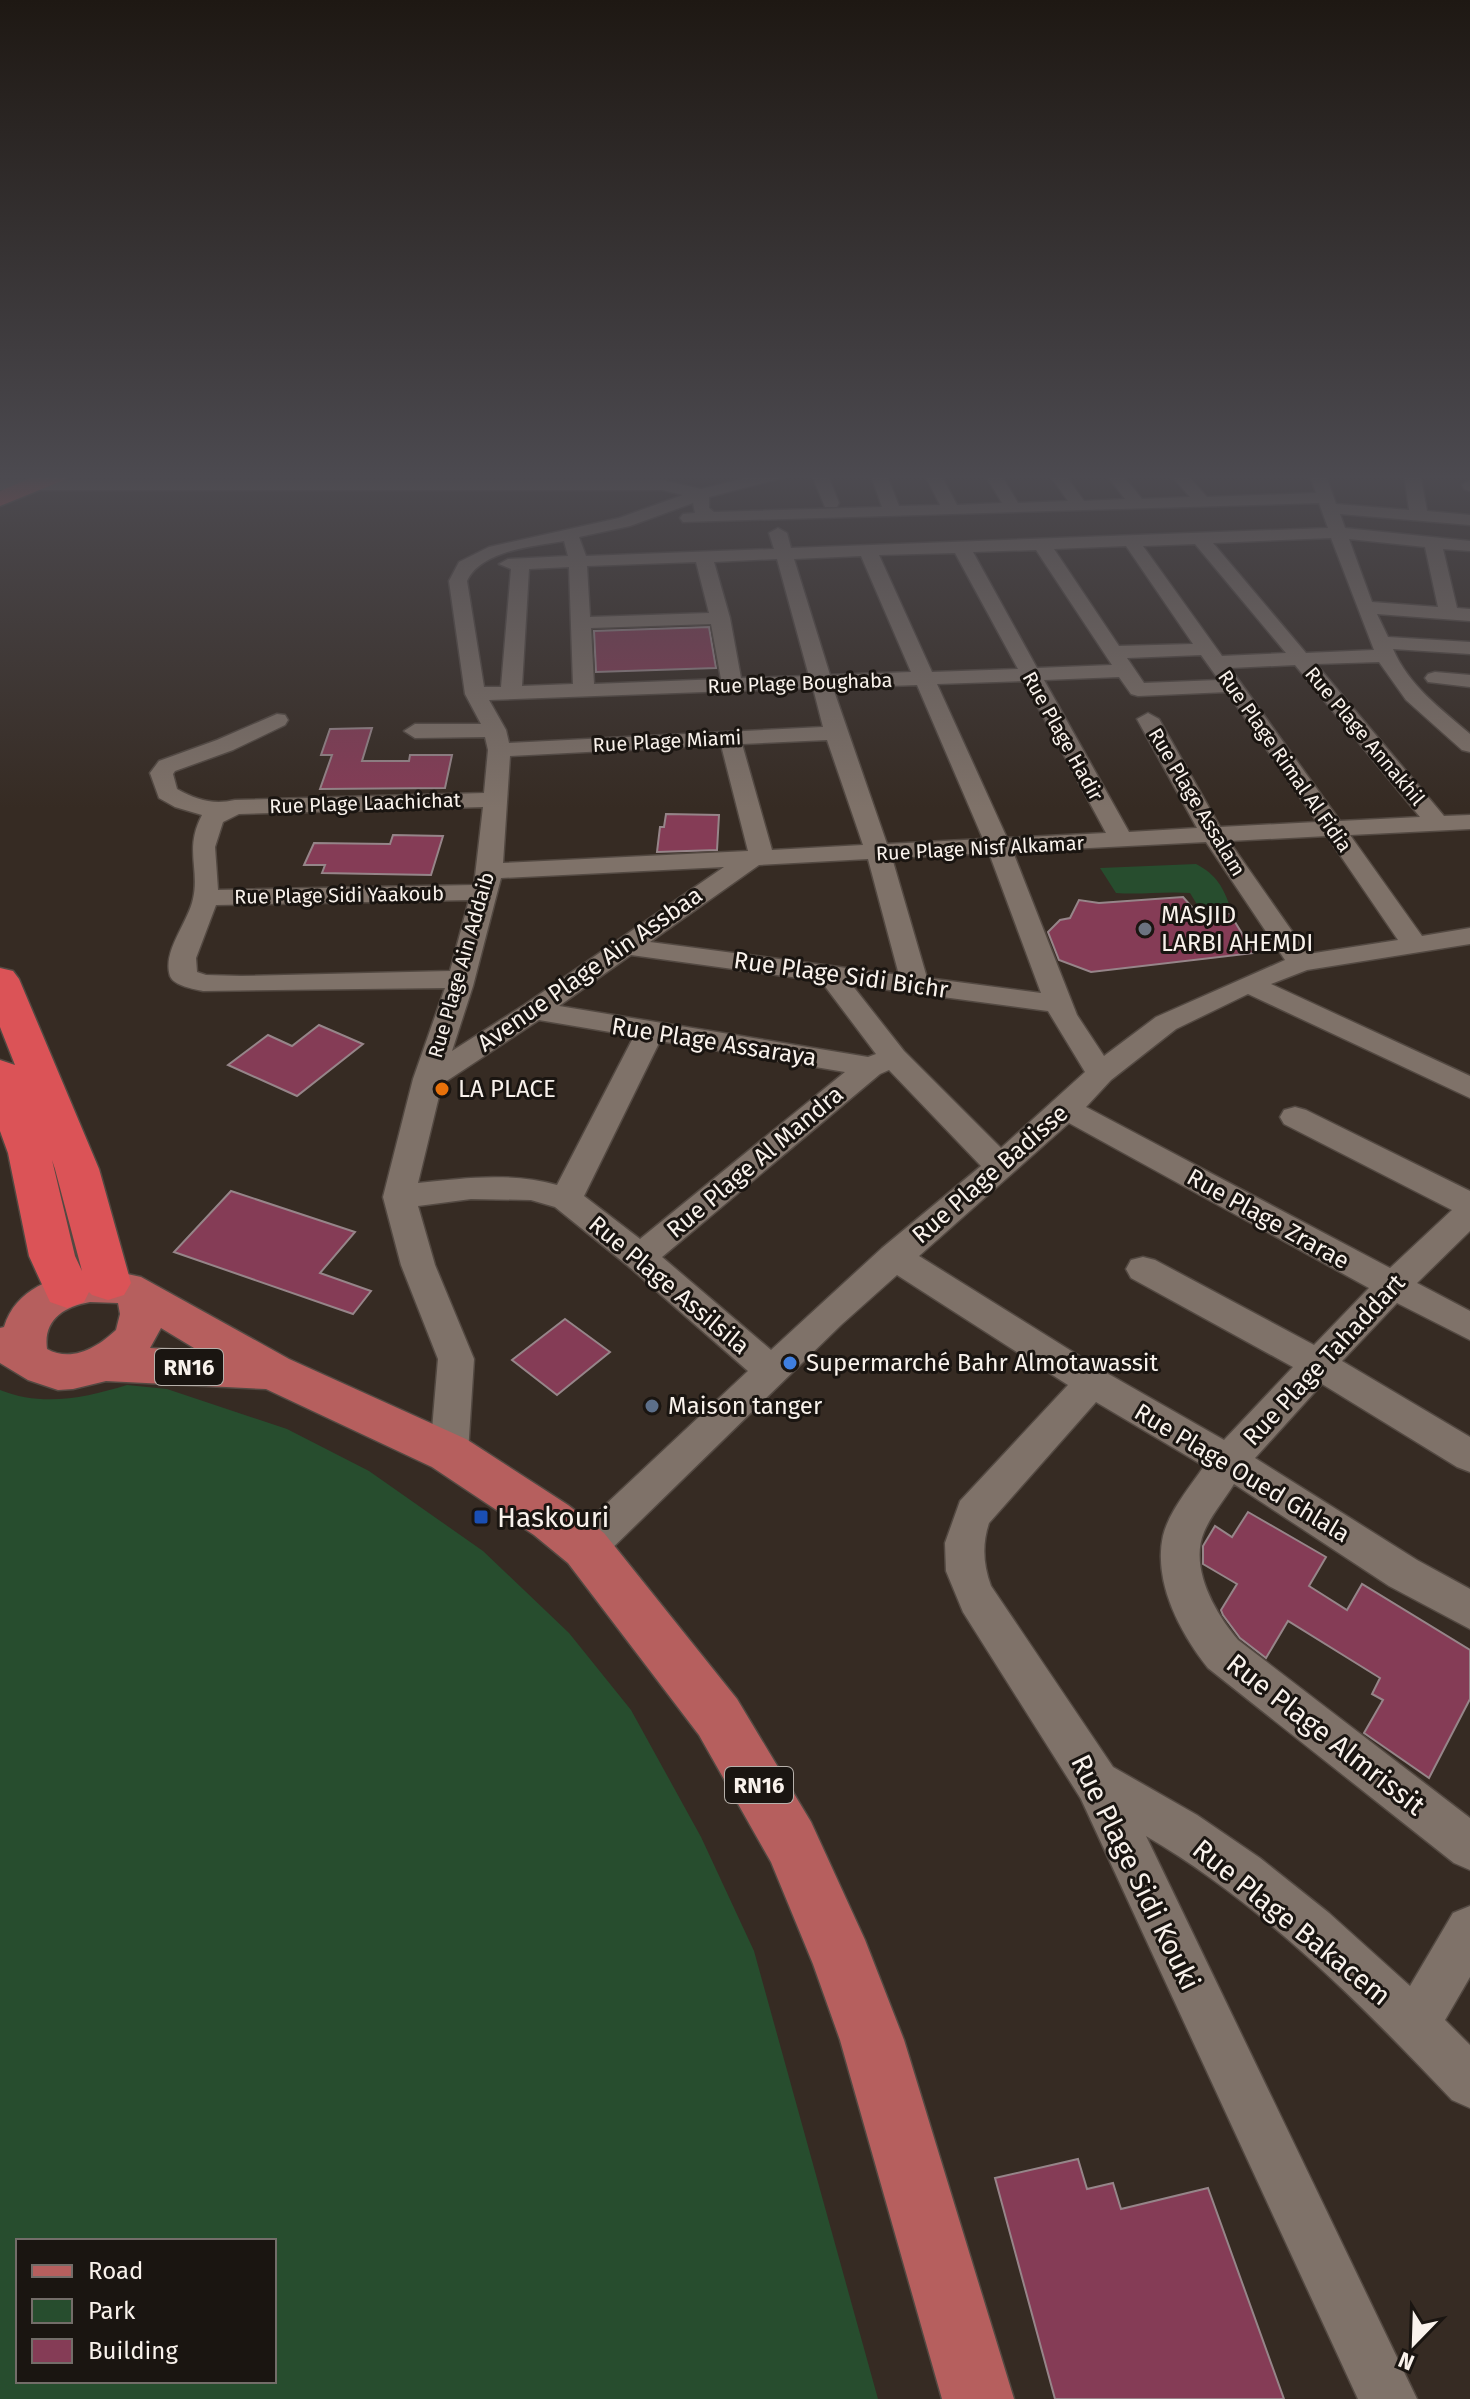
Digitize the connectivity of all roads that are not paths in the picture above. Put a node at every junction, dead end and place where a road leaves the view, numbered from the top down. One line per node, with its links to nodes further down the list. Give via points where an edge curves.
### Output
1 (459, 585): 32 (street)
2 (519, 585): 31 (street)
3 (578, 585): 17 (street)
4 (711, 585): 16 (street)
5 (793, 585): 27 (street)
6 (883, 585): 25 (street)
7 (981, 585): 23 (street, Rue Plage Hadir)
8 (1069, 585): 22 (street)
9 (1162, 585): 20 (street, Rue Plage Rimal Al Fidia)
10 (1239, 585): 21 (street, Rue Plage Annakhil)
11 (1357, 585): 13 (street)
12 (1443, 585): 14 (street)
13 (1365, 607): 14 (street); 19 (street)
14 (1449, 613): 15 (street)
15 (1470, 615)
16 (720, 618): 17 (street); 28 (street)
17 (579, 623): 30 (street)
18 (1470, 648): 19 (street, Rue Plage Boughaba)
19 (1382, 649): 21 (street, Rue Plage Boughaba); 39 (street, via 1405,687)
20 (1212, 655): 21 (street, Rue Plage Boughaba); 22 (street, Rue Plage Boughaba); 29 (street, Rue Plage Rimal Al Fidia)
21 (1300, 659): 43 (street, Rue Plage Annakhil)
22 (1121, 661): 23 (street, Rue Plage Boughaba); 29 (street, via 1138,690)
23 (1029, 676): 25 (street, Rue Plage Boughaba); 46 (street, Rue Plage Hadir)
24 (1435, 678): 26 (street)
25 (926, 680): 27 (street, Rue Plage Boughaba); 47 (street)
26 (1470, 681)
27 (821, 683): 28 (street, Rue Plage Boughaba); 36 (street)
28 (732, 685): 30 (street, Rue Plage Boughaba)
29 (1232, 686): 44 (street, Rue Plage Rimal Al Fidia)
30 (584, 689): 31 (street, Rue Plage Boughaba)
31 (511, 693): 32 (street, Rue Plage Boughaba)
32 (475, 694): 38 (street)
33 (1148, 719): 45 (street, Rue Plage Assalam)
34 (277, 720): 41 (street, Rue Plage Laachichat, via 161,773 167,793 183,802)
35 (415, 731): 38 (street, Rue Plage Miami)
36 (836, 733): 37 (street, Rue Plage Miami); 48 (street)
37 (730, 739): 38 (street, Rue Plage Miami); 49 (street)
38 (497, 740): 40 (street, Rue Plage Ain Addaib)
39 (1470, 745)
40 (495, 800): 41 (street, Rue Plage Laachichat); 50 (street, Rue Plage Ain Addaib)
41 (227, 809): 51 (street, Rue Plage Sidi Yaakoub, via 208,823 204,836)
42 (1470, 822): 43 (street, Rue Plage Nisf Alkamar)
43 (1438, 824): 44 (street, Rue Plage Nisf Alkamar)
44 (1333, 831): 45 (street, Rue Plage Nisf Alkamar); 53 (street, Rue Plage Rimal Al Fidia)
45 (1214, 837): 46 (street, Rue Plage Nisf Alkamar); 55 (street, Rue Plage Assalam)
46 (1122, 841): 47 (street, Rue Plage Nisf Alkamar)
47 (999, 847): 48 (street, Rue Plage Nisf Alkamar); 61 (street)
48 (878, 853): 49 (street, Rue Plage Nisf Alkamar); 60 (street)
49 (756, 858): 50 (street, Rue Plage Nisf Alkamar); 54 (street, Avenue Plage Ain Assbaa)
50 (487, 882): 51 (street, Rue Plage Sidi Yaakoub); 58 (street, Rue Plage Ain Addaib)
51 (206, 898): 58 (street, via 183,958 184,976 193,981)
52 (1470, 936): 53 (street, Rue Plage Badisse)
53 (1414, 943): 55 (street, Rue Plage Badisse)
54 (623, 946): 56 (street, Rue Plage Sidi Bichr); 62 (street, Avenue Plage Ain Assbaa)
55 (1301, 963): 59 (street, Rue Plage Badisse)
56 (829, 973): 60 (street, Rue Plage Sidi Bichr); 64 (street)
57 (0, 979): 80 (highway, via 77,1169)
58 (460, 979): 67 (street, Rue Plage Ain Addaib)
59 (1248, 984): 66 (street, Rue Plage Badisse, via 1166,1023); 68 (street)
60 (916, 986): 61 (street, Rue Plage Sidi Bichr)
61 (1058, 1004): 66 (street)
62 (534, 1011): 63 (street, Rue Plage Assaraya); 67 (street, Avenue Plage Ain Assbaa)
63 (650, 1032): 64 (street, Rue Plage Assaraya); 73 (street, Rue Plage Assilsila)
64 (882, 1062): 71 (street); 76 (street, Rue Plage Al Mandra)
65 (0, 1073): 80 (highway, via 29,1153 52,1256)
66 (1101, 1073): 69 (street, Rue Plage Badisse)
67 (428, 1079): 72 (street, Rue Plage Ain Addaib)
68 (1470, 1088)
69 (1066, 1109): 71 (street, Rue Plage Badisse); 79 (street, Rue Plage Zrarae)
70 (1295, 1117): 74 (street)
71 (999, 1165): 77 (street, Rue Plage Badisse)
72 (399, 1197): 73 (street, Rue Plage Assilsila, via 471,1188 531,1189); 89 (street, Rue Plage Ain Addaib, via 418,1265 456,1359)
73 (566, 1199): 76 (street, Rue Plage Assilsila)
74 (1470, 1205)
75 (1470, 1212): 79 (street, Rue Plage Tahaddart)
76 (640, 1257): 86 (street, Rue Plage Assilsila)
77 (894, 1257): 86 (street, Rue Plage Badisse); 88 (street, Rue Plage Oued Ghlala)
78 (1143, 1269): 85 (street)
79 (1391, 1287): 82 (street, Rue Plage Zrarae); 85 (street, Rue Plage Tahaddart)
80 (92, 1292): 81 (main road); 83 (main road, RN16, via 36,1310); 84 (main road, RN16, via 144,1310 135,1338); 87 (main road, RN16)
81 (0, 1311)
82 (1470, 1327)
83 (13, 1348): 84 (main road, RN16, via 38,1366 58,1372)
84 (104, 1363): 87 (main road, RN16)
85 (1318, 1364): 90 (street); 91 (street, Rue Plage Tahaddart)
86 (771, 1371): 92 (street, Rue Plage Badisse)
87 (273, 1372): 89 (main road, RN16)
88 (1092, 1382): 91 (street, Rue Plage Oued Ghlala); 95 (street, Rue Plage Sidi Kouki, via 974,1513 963,1553 980,1606)
89 (449, 1453): 92 (main road, RN16)
90 (1470, 1456)
91 (1228, 1462): 93 (street, Rue Plage Tahaddart, via 1180,1544 1180,1566); 94 (street, Rue Plage Oued Ghlala)
92 (586, 1548): 100 (main road, RN16, via 718,1717 791,1842 872,2040)
93 (1194, 1610): 96 (street, Rue Plage Almrissit, via 1207,1635 1237,1666)
94 (1470, 1610)
95 (1097, 1783): 98 (street, Rue Plage Bakacem, via 1207,1847 1252,1881); 101 (street, Rue Plage Sidi Kouki)
96 (1470, 1847)
97 (1470, 1930): 98 (street)
98 (1415, 2025): 99 (street, Rue Plage Bakacem)
99 (1470, 2082)
100 (978, 2399)
101 (1388, 2399)

